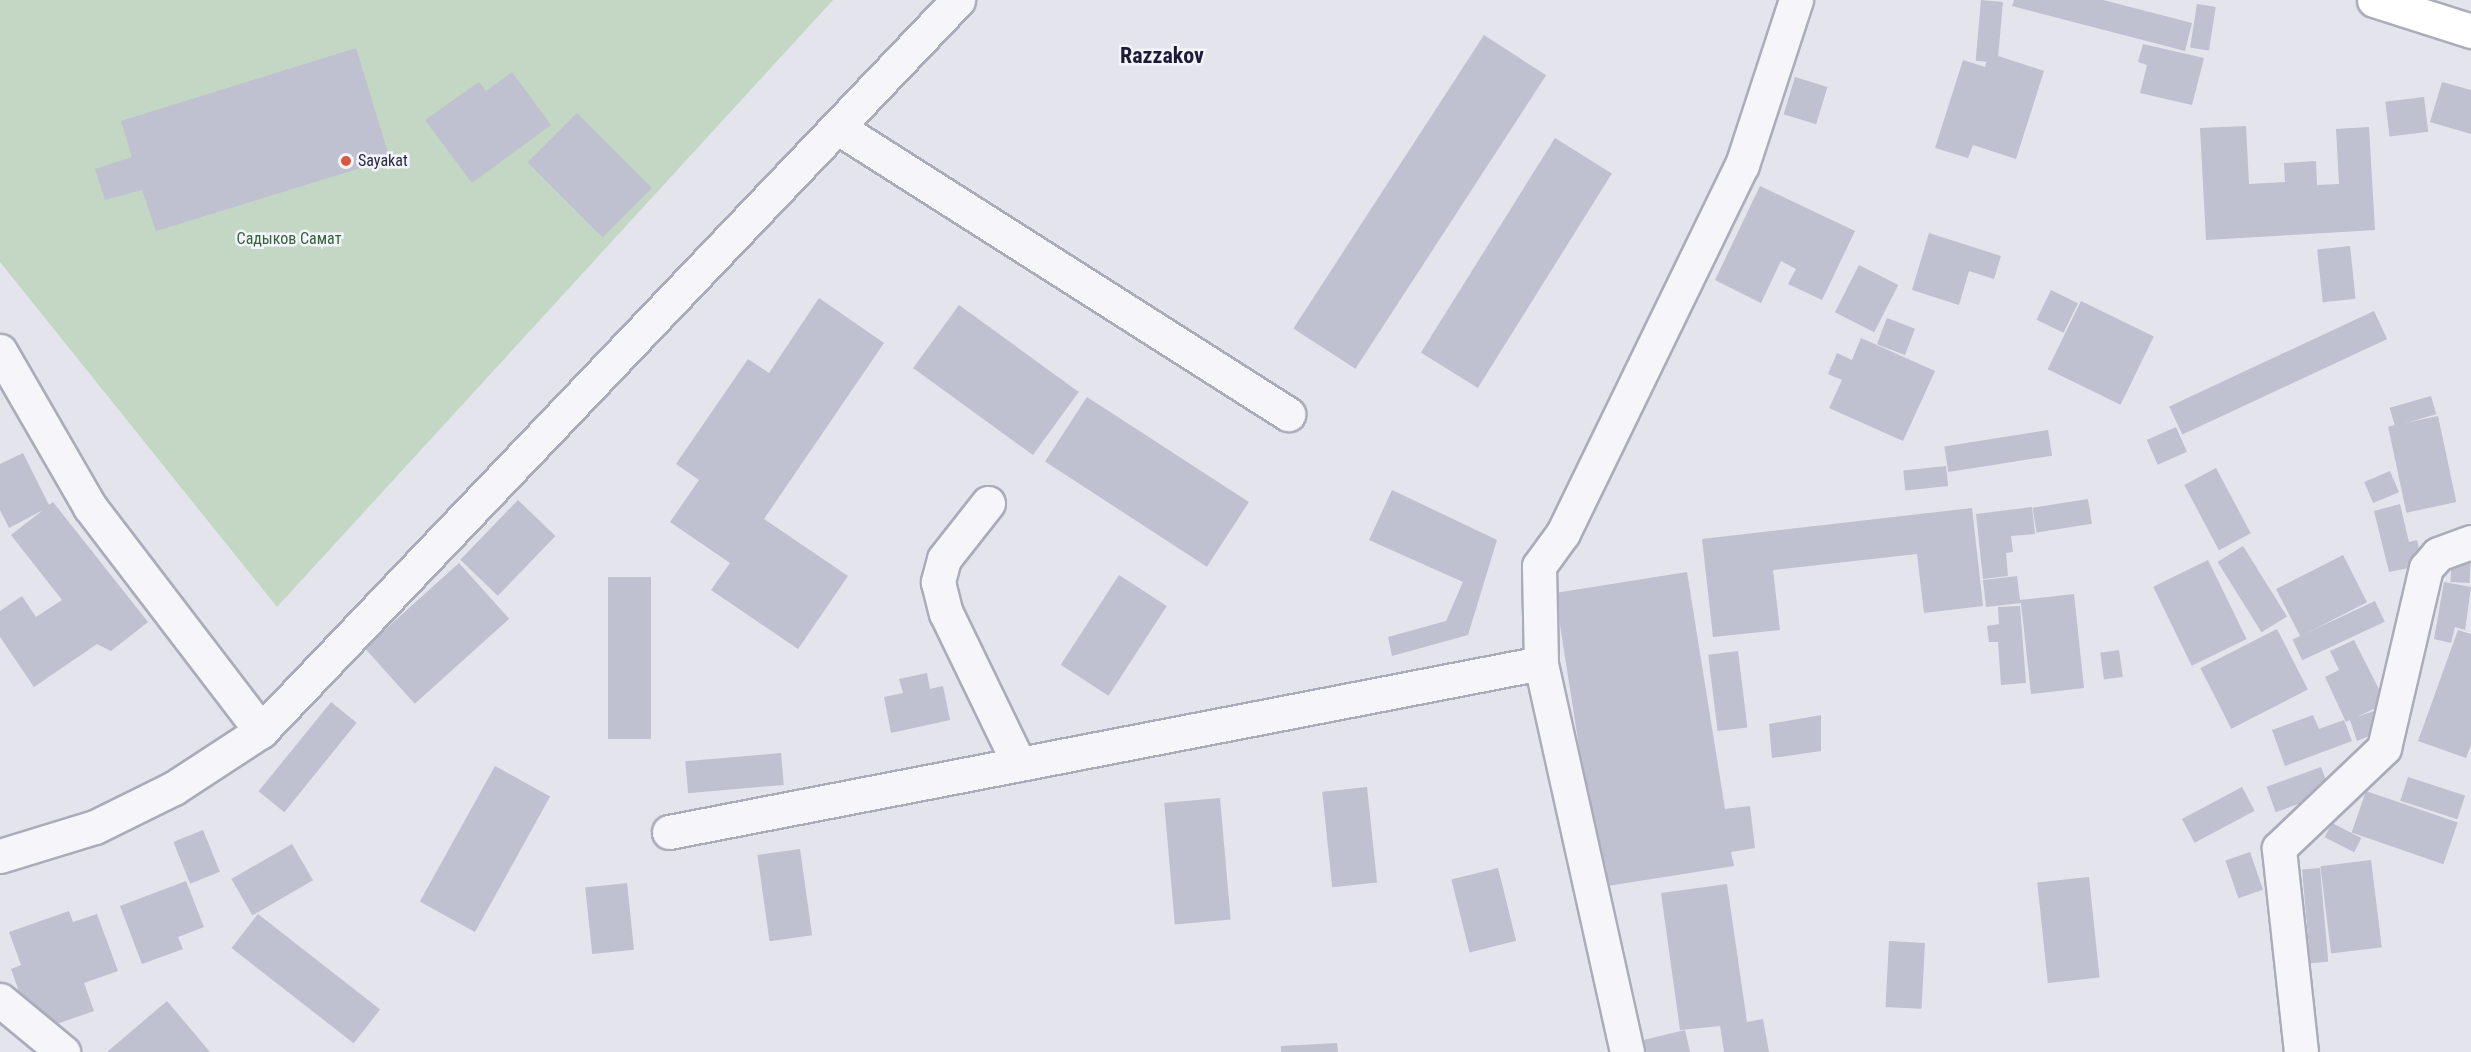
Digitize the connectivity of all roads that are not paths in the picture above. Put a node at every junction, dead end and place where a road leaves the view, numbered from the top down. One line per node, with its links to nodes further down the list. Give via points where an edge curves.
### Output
1 (958, 0): 5 (street)
2 (1796, 0): 10 (street, via 1742,165 1563,533 1539,566)
3 (2374, 0): 4 (main road)
4 (2471, 31)
5 (837, 127): 7 (street); 11 (street)
6 (0, 351): 11 (street, via 90,507)
7 (1288, 414)
8 (988, 504): 12 (street, via 944,560 938,582 946,613)
9 (2471, 542): 18 (street, via 2438,555 2426,568 2384,748 2279,848)
10 (1541, 663): 12 (street); 17 (street)
11 (261, 731): 14 (street, via 174,788 95,826)
12 (1019, 764): 13 (street)
13 (669, 832)
14 (0, 856)
15 (0, 1000): 16 (street)
16 (63, 1052)
17 (1627, 1052)
18 (2301, 1052)

